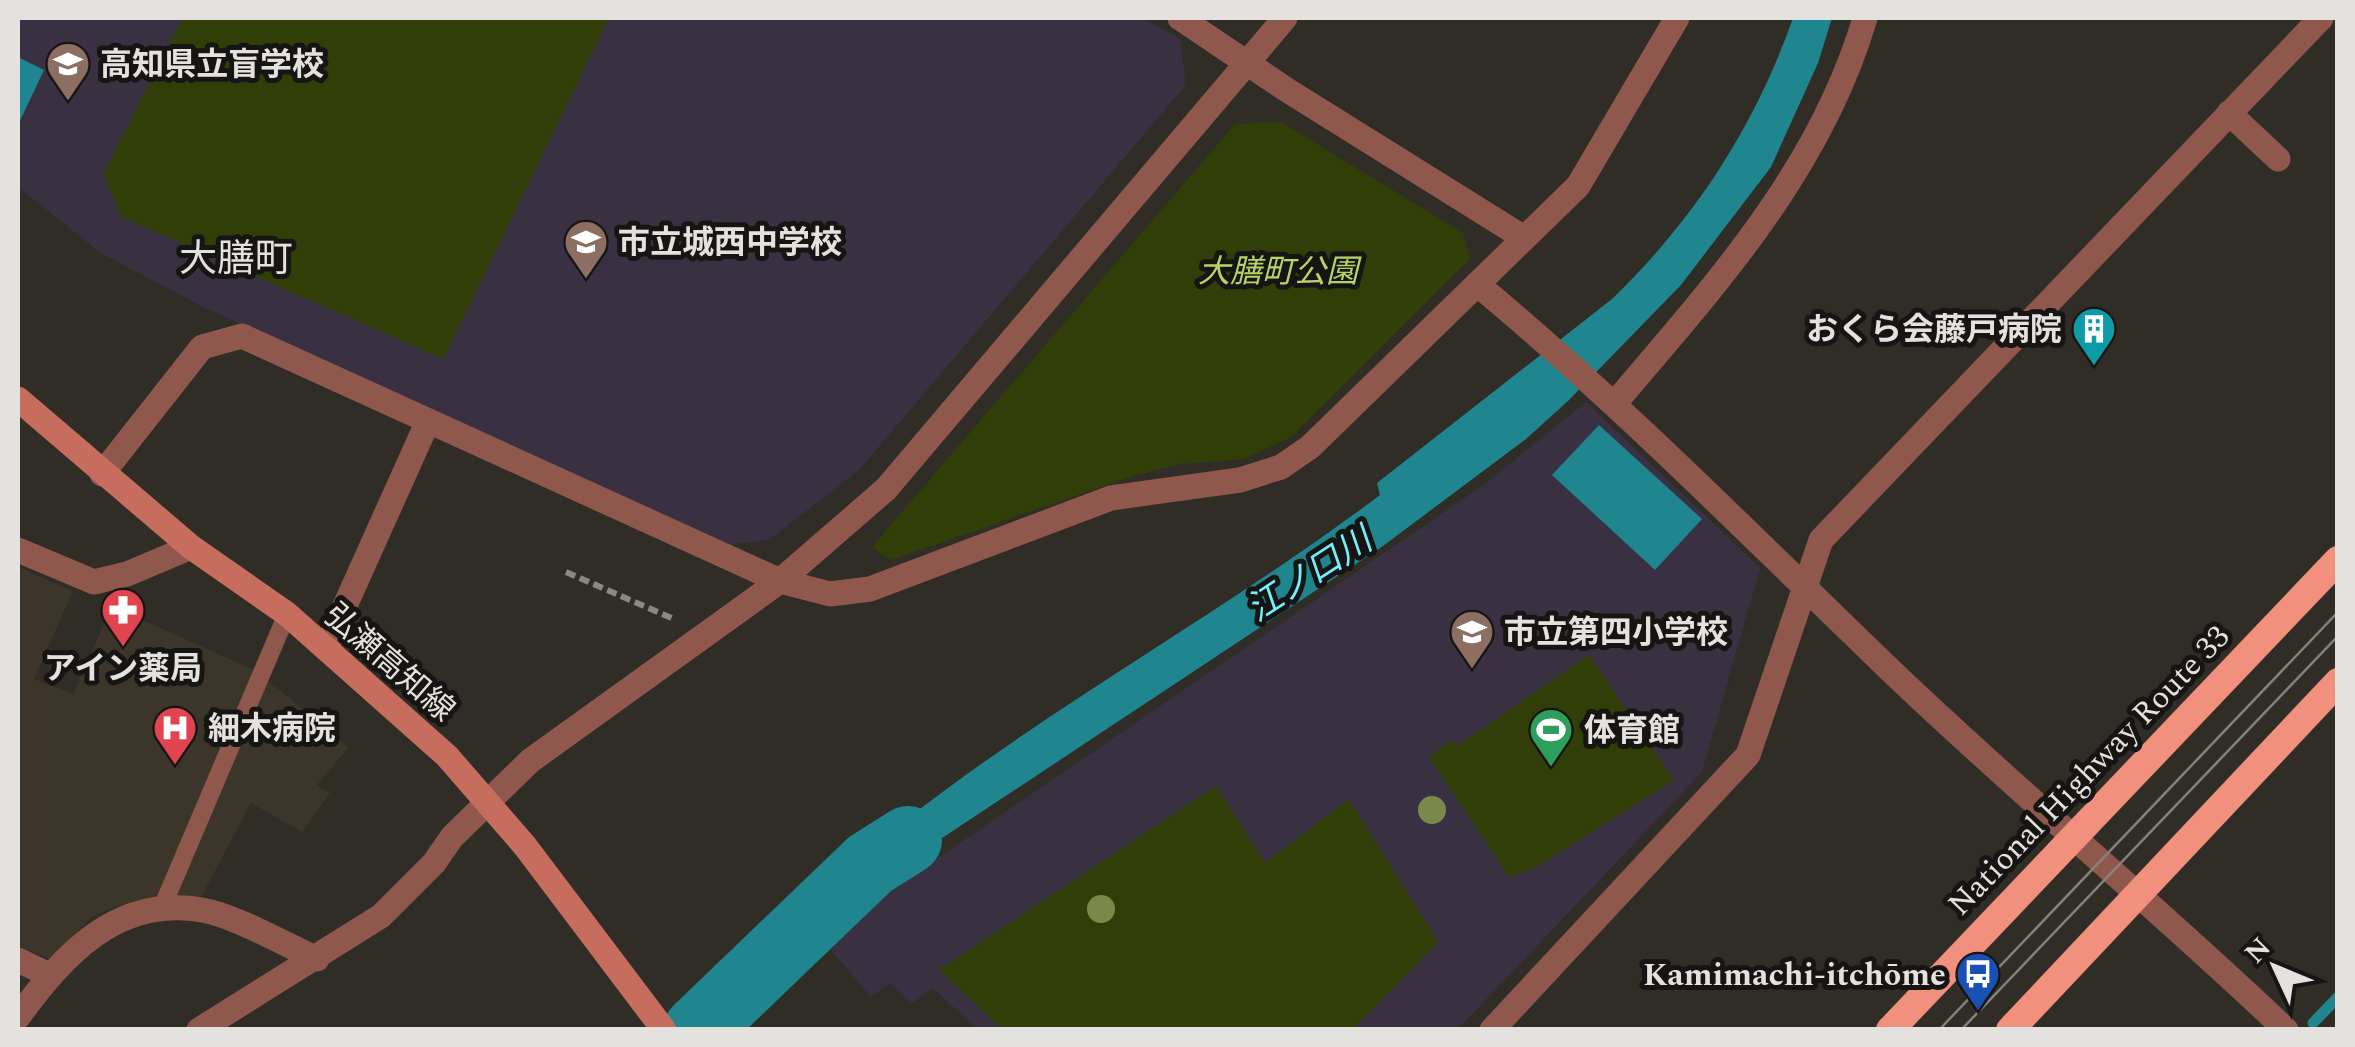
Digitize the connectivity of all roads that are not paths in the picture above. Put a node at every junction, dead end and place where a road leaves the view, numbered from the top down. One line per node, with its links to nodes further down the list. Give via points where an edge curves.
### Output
1 (1180, 18): 6 (street)
2 (1285, 18): 6 (street)
3 (1677, 18): 9 (street, via 1578,186)
4 (1865, 18): 11 (street, via 1828,115 1759,231 1699,309)
5 (2321, 18): 7 (street)
6 (1246, 60): 9 (street); 18 (street, via 886,489)
7 (2228, 113): 8 (street); 19 (street, via 1821,540)
8 (2278, 159)
9 (1524, 238): 10 (street)
10 (1477, 284): 11 (street); 18 (street, via 1310,447 1281,467 1240,480 1110,498 870,589 830,594)
11 (1607, 398): 19 (street)
12 (18, 399): 14 (main road, 弘瀬高知線)
13 (428, 420): 14 (street, via 242,336 202,346); 18 (street); 21 (street)
14 (102, 474): 15 (main road, 弘瀬高知線)
15 (192, 547): 16 (street, via 94,582); 20 (main road, 弘瀬高知線)
16 (18, 550)
17 (2338, 560): 24 (highway, National Highway Route 33)
18 (780, 581): 23 (street, via 530,762)
19 (1805, 584): 24 (street); 33 (street, via 1748,755)
20 (286, 614): 21 (main road, 弘瀬高知線); 26 (lane)
21 (326, 648): 23 (main road, 弘瀬高知線)
22 (2338, 682): 25 (highway)
23 (489, 802): 27 (street, via 381,916); 31 (main road, 弘瀬高知線)
24 (2072, 838): 25 (street); 34 (highway, National Highway Route 33)
25 (2138, 893): 35 (highway); 36 (street)
26 (161, 910): 27 (street, via 202,910); 29 (street, via 99,928)
27 (317, 958): 32 (street)
28 (18, 960): 29 (street)
29 (49, 975): 30 (street)
30 (18, 1017)
31 (657, 1021)
32 (199, 1030)
33 (1492, 1030)
34 (1890, 1030)
35 (2010, 1030)
36 (2286, 1030)

